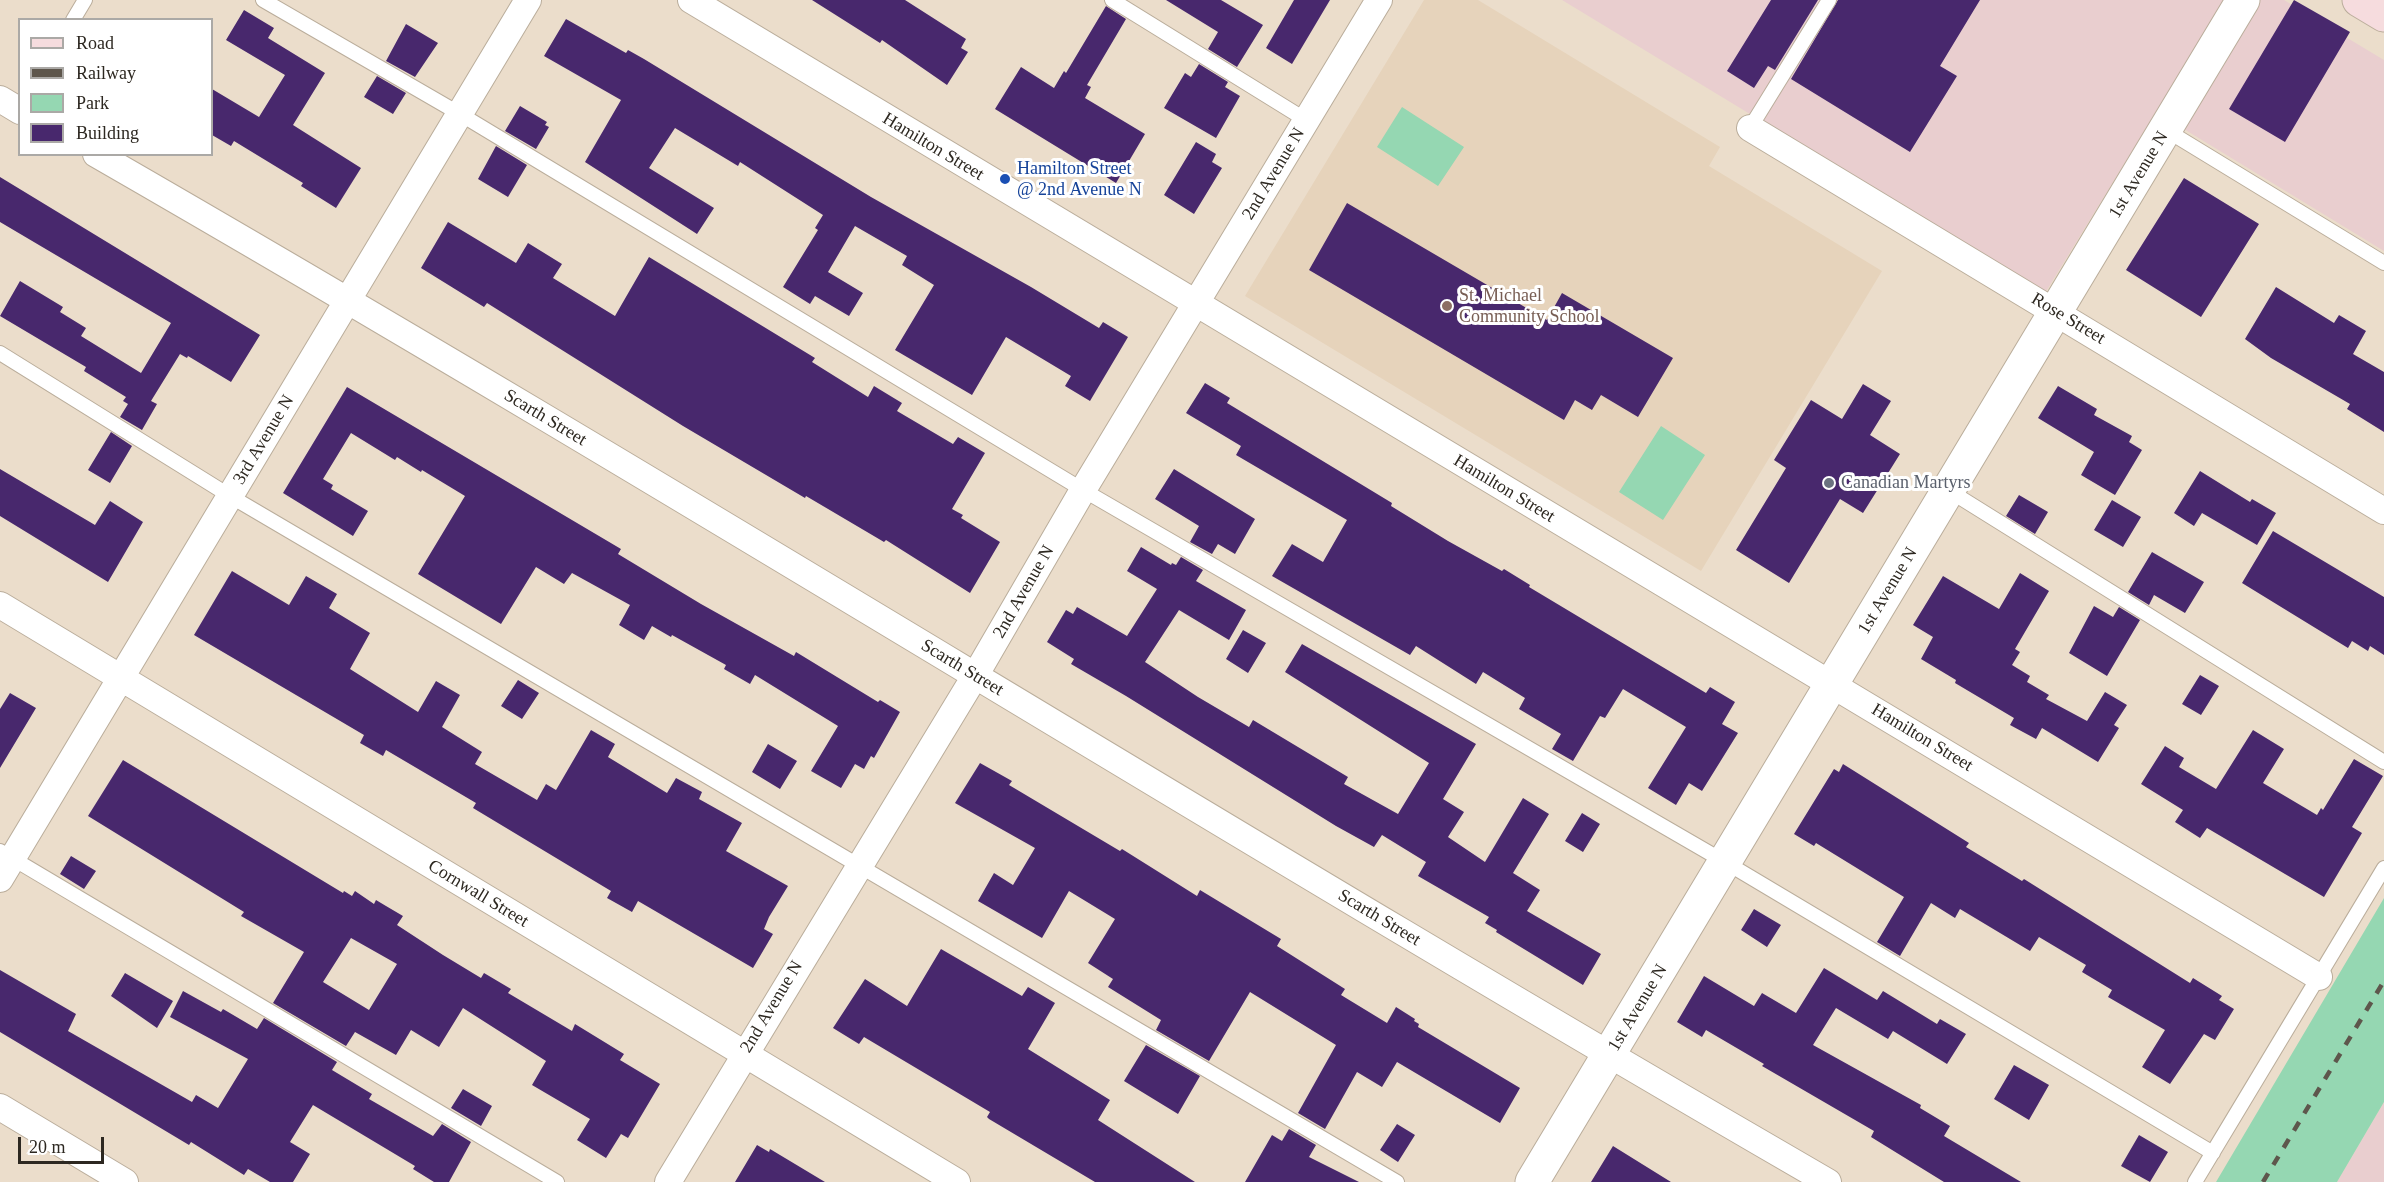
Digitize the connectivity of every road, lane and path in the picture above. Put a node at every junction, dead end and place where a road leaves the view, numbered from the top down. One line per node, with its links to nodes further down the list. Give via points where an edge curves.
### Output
1 (85, 0): 11 (lane)
2 (263, 0): 14 (lane)
3 (528, 0): 14 (street, 3rd Avenue N)
4 (690, 0): 21 (street, Hamilton Street)
5 (1112, 0): 15 (lane)
6 (1379, 0): 15 (street, 2nd Avenue N)
7 (1829, 0): 16 (lane)
8 (2243, 0): 17 (street, 1st Avenue N)
9 (2359, 0): 10 (main road)
10 (2384, 15)
11 (75, 18)
12 (0, 99): 13 (street)
13 (18, 109)
14 (460, 114): 20 (street, 3rd Avenue N); 24 (lane)
15 (1306, 120): 21 (street, 2nd Avenue N)
16 (1750, 128): 22 (street, Rose Street)
17 (2166, 130): 19 (lane); 22 (street, 1st Avenue N)
18 (99, 156): 20 (street, Scarth Street)
19 (2384, 263)
20 (348, 300): 26 (street, 3rd Avenue N); 29 (street, Scarth Street)
21 (1195, 306): 24 (street, 2nd Avenue N); 31 (street, Hamilton Street)
22 (2056, 311): 25 (street, 1st Avenue N); 27 (street, Rose Street)
23 (0, 352): 26 (lane)
24 (1083, 490): 29 (street, 2nd Avenue N); 33 (lane)
25 (1948, 490): 31 (street, 1st Avenue N); 32 (lane)
26 (230, 496): 30 (street, 3rd Avenue N); 35 (lane)
27 (2384, 511)
28 (0, 605): 30 (street, Cornwall Street)
29 (975, 676): 35 (street, 2nd Avenue N); 39 (street, Scarth Street)
30 (121, 678): 34 (street, 3rd Avenue N); 38 (street, Cornwall Street)
31 (1832, 683): 33 (street, 1st Avenue N); 37 (street, Hamilton Street)
32 (2384, 762)
33 (1725, 862): 39 (street, 1st Avenue N); 41 (lane)
34 (4, 863): 43 (lane)
35 (858, 865): 38 (street, 2nd Avenue N); 46 (lane)
36 (2384, 868): 37 (lane)
37 (2319, 977): 41 (lane)
38 (743, 1055): 44 (street, 2nd Avenue N); 45 (street, Cornwall Street)
39 (1609, 1056): 47 (street, 1st Avenue N); 48 (street, Scarth Street)
40 (0, 1107): 42 (street)
41 (2213, 1153): 49 (lane)
42 (125, 1182)
43 (557, 1182)
44 (668, 1182)
45 (957, 1182)
46 (1397, 1182)
47 (1532, 1182)
48 (1828, 1182)
49 (2195, 1182)

